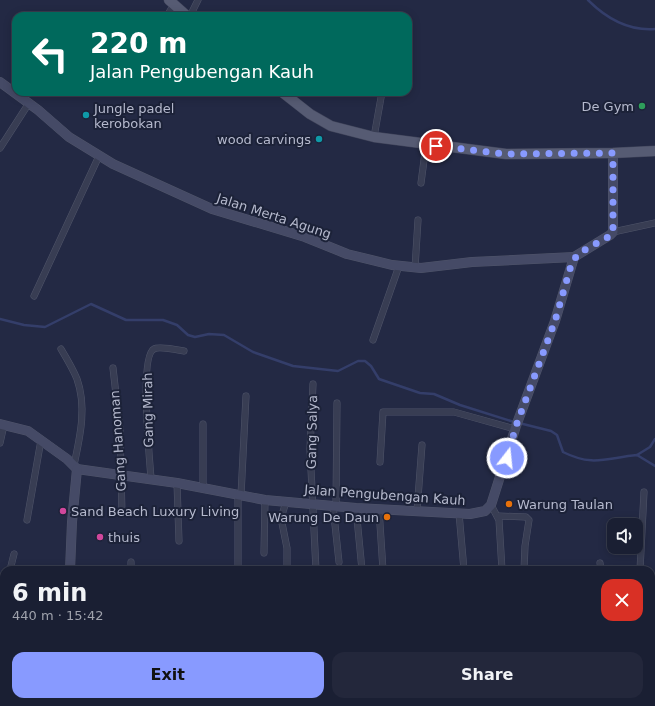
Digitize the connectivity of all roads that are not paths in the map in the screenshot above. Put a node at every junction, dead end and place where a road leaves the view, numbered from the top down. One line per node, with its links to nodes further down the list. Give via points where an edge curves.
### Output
1 (198, 0): 5 (street)
2 (172, 2): 3 (street); 4 (main road)
3 (168, 12)
4 (184, 12)
5 (191, 12)
6 (0, 82): 7 (street, Jalan Merta Agung)
7 (12, 90)
8 (20, 96): 11 (street, Jalan Merta Agung)
9 (287, 96): 12 (main road, via 331,126)
10 (381, 96): 12 (street)
11 (30, 103): 14 (street); 17 (street, Jalan Merta Agung, via 69,137)
12 (374, 137): 13 (main road)
13 (426, 145): 16 (main road, via 506,154); 18 (street)
14 (0, 148)
15 (655, 148): 16 (main road)
16 (613, 153): 21 (street)
17 (99, 156): 23 (street, Jalan Merta Agung, via 212,209 305,237 347,254); 25 (street)
18 (421, 183)
19 (418, 220): 24 (street)
20 (655, 223): 21 (street)
21 (613, 232): 22 (street)
22 (574, 257): 24 (street, Jalan Merta Agung, via 472,262); 35 (street, via 552,328)
23 (399, 266): 24 (street, Jalan Merta Agung); 26 (street)
24 (415, 268)
25 (34, 296)
26 (373, 340)
27 (61, 350): 40 (street, via 77,378 82,404)
28 (184, 351): 42 (street, Gang Mirah, via 156,348 149,356 146,396)
29 (113, 368): 41 (street, Gang Hanoman)
30 (313, 384): 49 (street, Gang Salya, via 310,449)
31 (246, 396): 46 (street)
32 (338, 403): 51 (street)
33 (2, 424): 36 (street, Jalan Pengubengan Kauh, via 24,429); 37 (street)
34 (202, 424): 44 (street)
35 (517, 424): 39 (street, via 454,412 383,412); 50 (street)
36 (41, 440): 40 (street, Jalan Pengubengan Kauh); 58 (street)
37 (0, 443)
38 (422, 445): 54 (street)
39 (380, 462)
40 (76, 467): 41 (street, Jalan Pengubengan Kauh); 66 (street)
41 (122, 475): 42 (street, Jalan Pengubengan Kauh); 56 (street, Gang Hanoman)
42 (151, 479): 43 (street, Jalan Pengubengan Kauh)
43 (177, 483): 44 (street, Jalan Pengubengan Kauh); 59 (street)
44 (203, 488): 46 (street, Jalan Pengubengan Kauh)
45 (644, 492): 77 (street)
46 (240, 495): 47 (street, Jalan Pengubengan Kauh); 68 (street)
47 (265, 500): 48 (street, Jalan Pengubengan Kauh); 60 (street)
48 (286, 502): 49 (street, Jalan Pengubengan Kauh); 69 (street, via 281,518 287,548)
49 (312, 504): 51 (street, Jalan Pengubengan Kauh); 70 (street, Gang Salya)
50 (491, 505): 55 (street, Jalan Pengubengan Kauh, via 478,514); 57 (street)
51 (334, 506): 52 (street, Jalan Pengubengan Kauh); 63 (street)
52 (356, 508): 53 (street, Jalan Pengubengan Kauh); 71 (street)
53 (379, 509): 54 (street, Jalan Pengubengan Kauh); 72 (street)
54 (417, 511): 55 (street, Jalan Pengubengan Kauh)
55 (459, 513): 73 (street)
56 (122, 514)
57 (498, 516): 74 (street); 75 (street, via 526,517 528,520)
58 (27, 520)
59 (179, 541)
60 (264, 553)
61 (14, 554): 65 (street)
62 (131, 562): 67 (street)
63 (339, 562)
64 (600, 563): 76 (street)
65 (11, 566)
66 (70, 566)
67 (131, 566)
68 (238, 566)
69 (287, 566)
70 (316, 566)
71 (362, 566)
72 (383, 566)
73 (464, 566)
74 (502, 566)
75 (524, 566)
76 (600, 566)
77 (640, 566)

